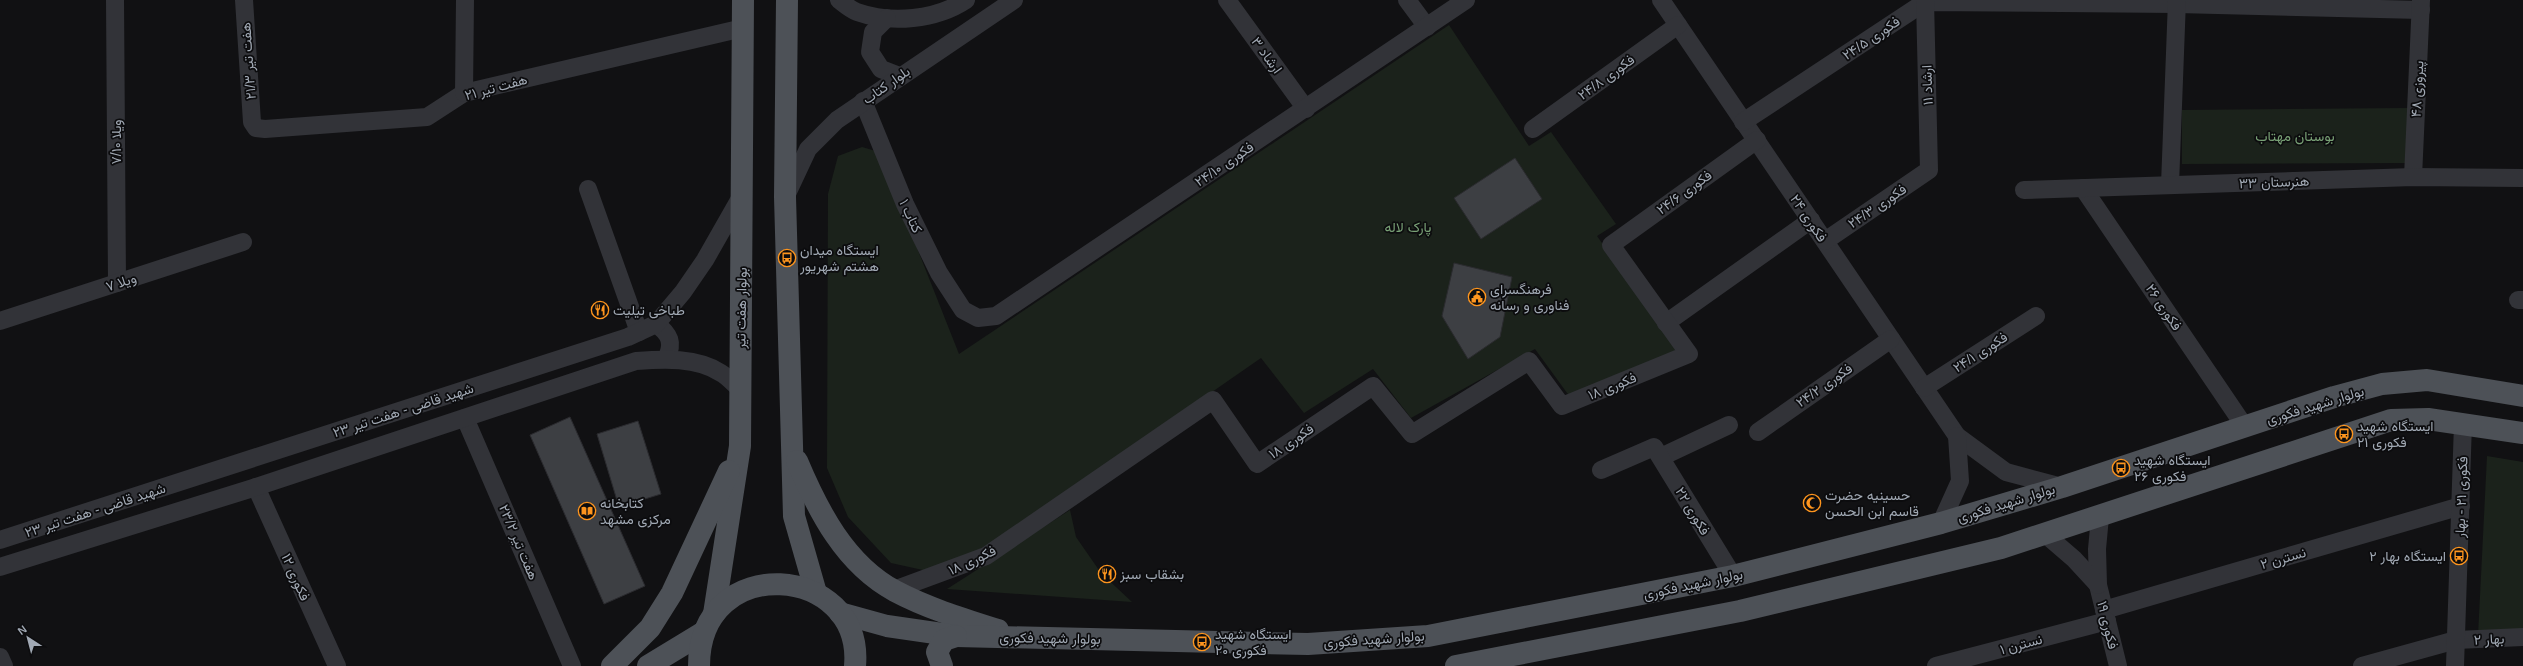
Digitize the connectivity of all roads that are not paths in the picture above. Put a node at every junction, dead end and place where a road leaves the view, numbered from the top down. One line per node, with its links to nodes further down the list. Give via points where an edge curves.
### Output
1 (115, 0): 40 (street, ویلا ۷/۱۰)
2 (244, 0): 24 (street, هفت تیر ۲۱/۳)
3 (465, 0): 21 (street)
4 (743, 0): 19 (main road, بولوار هفت تیر)
5 (787, 0): 36 (main road)
6 (839, 0): 16 (street, via 856,12)
7 (966, 0): 16 (street, via 933,16)
8 (1014, 0): 20 (street, بلوار کتاب)
9 (1227, 0): 23 (street, ارشاد ۳)
10 (1407, 0): 18 (street)
11 (1466, 0): 18 (street, فکوری ۲۴/۱۰)
12 (1661, 0): 17 (street, فکوری ۲۴)
13 (1925, 1): 14 (street); 25 (street, فکوری ۲۴/۵); 28 (street, ارشاد ۱۱)
14 (2177, 2): 15 (street); 31 (street)
15 (2421, 5): 29 (street, پیروزی ۴۸)
16 (887, 18): 20 (street, via 873,32 870,52 881,69)
17 (1678, 25): 25 (street, فکوری ۲۴); 26 (street, فکوری ۲۴/۸)
18 (1427, 27): 23 (street, فکوری ۲۴/۱۰)
19 (743, 28): 21 (street, هفت تیر ۲۱); 35 (main road, بولوار هفت تیر)
20 (899, 76): 22 (street, بلوار کتاب)
21 (464, 93): 24 (street, هفت تیر ۲۱, via 427,117 265,129 256,128)
22 (863, 101): 36 (street, بلوار کتاب, via 837,120 808,149); 42 (street, کتاب ۱, via 905,204 939,273 963,310)
23 (1306, 109): 42 (street, فکوری ۲۴/۱۰, via 996,316)
24 (252, 122)
25 (1743, 122): 27 (street, فکوری ۲۴)
26 (1534, 129)
27 (1756, 140): 37 (street, فکوری ۲۴); 44 (street, فکوری ۲۴/۶, via 1611,245)
28 (1929, 170): 38 (street, فکوری ۲۴/۳)
29 (2413, 177): 30 (street, هنرستان ۳۳); 31 (street, هنرستان ۳۳)
30 (2523, 178)
31 (2170, 185): 32 (street, هنرستان ۳۳)
32 (2083, 188): 34 (street, هنرستان ۳۳); 55 (street, فکوری ۲۶)
33 (588, 189): 46 (street)
34 (2024, 190)
35 (743, 195): 45 (street, شهید قاضی - هفت تیر ۲۳, via 705,260); 50 (main road, بولوار هفت تیر)
36 (785, 197): 60 (main road)
37 (1810, 220): 38 (street, فکوری ۲۴); 44 (street)
38 (1825, 241): 47 (street, فکوری ۲۴)
39 (243, 242): 40 (street, ویلا ۷)
40 (117, 283): 43 (street, ویلا ۷)
41 (2036, 316): 49 (street, فکوری ۲۴/۱)
42 (978, 318)
43 (0, 321)
44 (1666, 323): 73 (street, فکوری ١٨, via 1689,354 1562,406 1529,361 1412,434 1373,386 1257,464 1213,400 986,556)
45 (656, 324): 46 (street, شهید قاضی - هفت تیر ۲۳); 48 (street, via 666,331 670,339 671,348)
46 (639, 332): 69 (street, شهید قاضی - هفت تیر ۲۳)
47 (1891, 339): 49 (street, فکوری ۲۴); 56 (street, فکوری ۲۴/۲)
48 (666, 359): 50 (street, شهید قاضی - هفت تیر ۲۳, via 703,364 721,373); 52 (street, شهید قاضی - هفت تیر ۲۳, via 636,361)
49 (1924, 388): 58 (street, فکوری ۲۴)
50 (740, 389): 59 (main road, بولوار هفت تیر)
51 (2523, 396): 55 (main road, بولوار شهید فکوری, via 2427,380 2382,384)
52 (465, 418): 63 (street, شهید قاضی - هفت تیر ۲۳); 85 (street, هفت تیر ۲۳/۲)
53 (2463, 423): 57 (main road); 65 (street, فکوری ۲۱ - بهار); 66 (main road, via 2428,419 2391,420)
54 (1729, 425): 61 (street)
55 (2245, 427): 64 (main road, بولوار شهید فکوری)
56 (1758, 432)
57 (2523, 433)
58 (1957, 436): 64 (street, via 2006,472); 67 (street, via 1960,481)
59 (740, 446): 77 (main road, بولوار هفت تیر); 86 (main road, via 672,593 650,628)
60 (792, 447): 73 (main road, via 813,501 836,537 863,567); 74 (main road, via 794,516)
61 (1657, 452): 62 (street); 71 (street, فکوری ۲۲)
62 (1601, 470)
63 (256, 487): 70 (street, شهید قاضی - هفت تیر ۲۳); 84 (street, فکوری ۱۲)
64 (2062, 487): 67 (main road, بولوار شهید فکوری)
65 (2461, 506): 76 (street, نسترن ۲); 81 (street, فکوری ۲۱ - بهار)
66 (2100, 517): 68 (main road); 72 (street, فکوری ۱۹, via 2097,549)
67 (1941, 523): 71 (main road, بولوار شهید فکوری)
68 (2045, 534): 72 (street, via 2074,559); 91 (main road, via 2001,548 1740,611)
69 (0, 540)
70 (0, 567)
71 (1733, 576): 80 (main road, بولوار شهید فکوری, via 1414,637 1308,644)
72 (2098, 585): 76 (street, فکوری ۱۹)
73 (894, 590): 80 (main road, via 950,614)
74 (816, 593): 75 (main road); 77 (main road, via 795,585 772,583 749,588 729,599)
75 (840, 613): 78 (main road, بولوار شهید فکوری, via 886,626); 89 (main road, via 851,634 856,656)
76 (2105, 616): 92 (street, نسترن ۱); 93 (street, فکوری ۱۹)
77 (709, 623): 87 (main road); 88 (main road, بولوار هفت تیر, via 699,651)
78 (956, 636): 80 (main road, بولوار شهید فکوری); 90 (main road, via 944,640 937,652)
79 (2523, 637): 81 (street, بهار ٢)
80 (1024, 638)
81 (2456, 640): 94 (street, بهار ٢); 95 (street, فکوری ۲۱ - بهار)
82 (0, 657): 83 (street)
83 (4, 666)
84 (337, 666)
85 (572, 666)
86 (612, 666)
87 (648, 666)
88 (699, 666)
89 (855, 666)
90 (942, 666)
91 (1456, 666)
92 (1936, 666)
93 (2118, 666)
94 (2362, 666)
95 (2455, 666)

